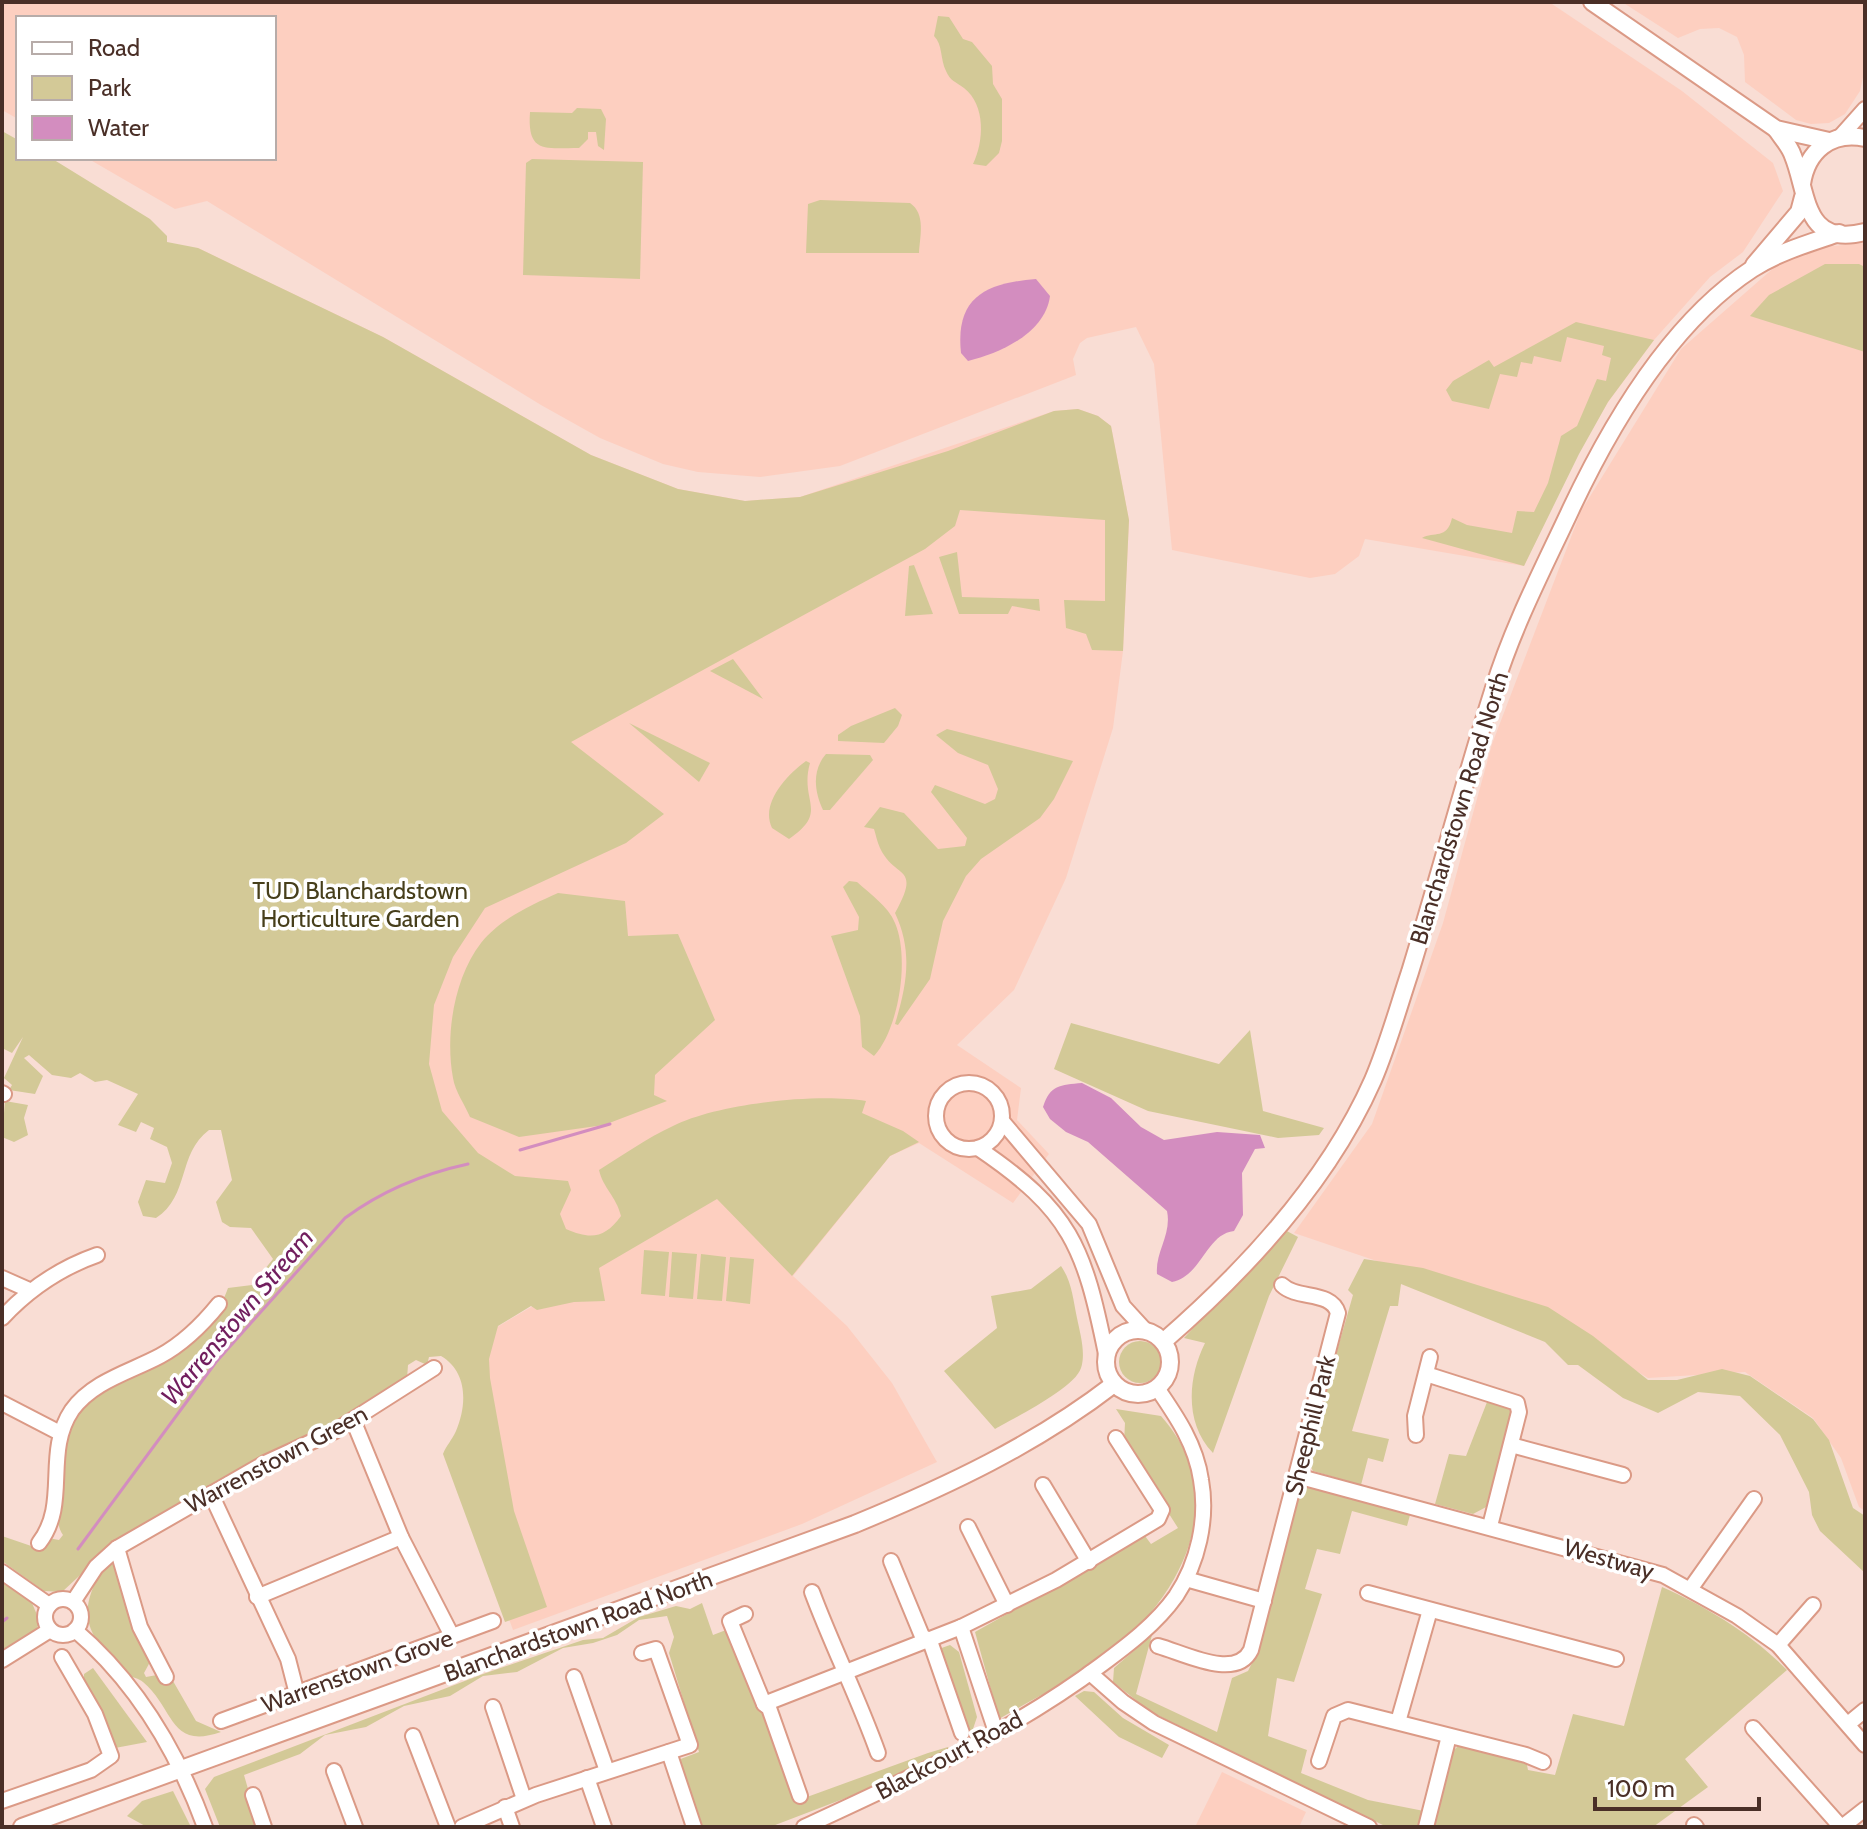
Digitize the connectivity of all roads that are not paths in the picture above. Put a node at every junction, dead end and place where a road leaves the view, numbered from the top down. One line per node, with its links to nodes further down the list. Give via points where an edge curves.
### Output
1 (1592, 2): 3 (main road)
2 (1865, 109): 5 (street)
3 (1776, 129): 5 (main road); 6 (main road, via 1793,154)
4 (1865, 138): 5 (main road)
5 (1835, 139): 6 (main road, Blanchardstown Road North, via 1810,157)
6 (1802, 191): 7 (main road, via 1821,225); 9 (main road, Blanchardstown Road North, via 1799,212)
7 (1839, 233): 8 (main road); 9 (main road, Blanchardstown Road North)
8 (1863, 234)
9 (1751, 270): 19 (main road, Blanchardstown Road North, via 1682,336 1623,411 1590,467 1495,683 1391,1031 1353,1119 1280,1225 1239,1272)
10 (1002, 1121): 11 (street, via 991,1140); 11 (street, via 995,1095 978,1084 958,1084 942,1096 936,1116 943,1136 961,1148); 18 (street, via 1089,1224 1123,1306)
11 (978, 1148): 20 (street, via 1033,1189 1066,1228 1088,1271)
12 (97, 1255): 15 (street)
13 (2, 1278): 15 (street)
14 (1282, 1285): 33 (street, Sheephill Park, via 1326,1299 1338,1313)
15 (29, 1290): 17 (street)
16 (219, 1304): 28 (street, via 175,1347 84,1396)
17 (2, 1318)
18 (1145, 1330): 19 (main road); 20 (main road, via 1117,1337)
19 (1164, 1341): 25 (main road, via 1171,1361)
20 (1106, 1354): 24 (main road)
21 (1430, 1357): 23 (street)
22 (434, 1368): 27 (street, Warrenstown Green)
23 (1426, 1374): 29 (street, via 1415,1416); 31 (street, via 1517,1403)
24 (1114, 1384): 25 (main road, via 1134,1394); 90 (main road, Blanchardstown Road North, via 1037,1436 924,1496)
25 (1157, 1388): 45 (street, Blackcourt Road, via 1191,1442 1202,1482 1200,1534)
26 (2, 1403): 28 (street)
27 (353, 1420): 35 (street, Warrenstown Green); 39 (street)
28 (60, 1433): 40 (street, via 55,1514)
29 (1416, 1435)
30 (1116, 1438): 43 (street, via 1162,1510 1158,1519)
31 (1511, 1445): 32 (street); 37 (street)
32 (1623, 1475)
33 (1297, 1476): 37 (street, Westway); 50 (street, Sheephill Park)
34 (1043, 1485): 43 (street)
35 (211, 1494): 41 (street, Warrenstown Green); 49 (street)
36 (1754, 1499): 46 (street)
37 (1490, 1526): 46 (street, Westway, via 1624,1562)
38 (968, 1527): 53 (street)
39 (401, 1537): 49 (street); 61 (street)
40 (39, 1543)
41 (117, 1548): 51 (street, Warrenstown Green, via 96,1567); 71 (street, via 140,1627)
42 (891, 1561): 62 (street, via 922,1636)
43 (1089, 1562): 53 (street)
44 (2, 1572): 52 (street)
45 (1186, 1579): 50 (street); 70 (street, Blackcourt Road, via 1158,1618)
46 (1691, 1588): 63 (street, Westway)
47 (812, 1592): 69 (street, via 840,1668)
48 (1368, 1593): 55 (street)
49 (257, 1597): 73 (street, via 288,1659)
50 (1264, 1601): 64 (street, Sheephill Park, via 1251,1650 1239,1664)
51 (73, 1602): 52 (street, via 63,1599); 60 (street, via 81,1619)
52 (49, 1605): 59 (street, via 45,1615)
53 (1007, 1605): 58 (street)
54 (1813, 1605): 63 (street)
55 (1430, 1610): 67 (street); 78 (street)
56 (745, 1614): 74 (street, via 730,1621)
57 (493, 1621): 61 (street, Warrenstown Grove)
58 (961, 1627): 62 (street); 81 (street)
59 (50, 1630): 60 (street, via 60,1635); 68 (street)
60 (75, 1630): 90 (street, via 129,1687)
61 (452, 1636): 73 (street, Warrenstown Grove)
62 (930, 1641): 69 (street); 82 (street)
63 (1778, 1645): 79 (street, Westway)
64 (1158, 1646)
65 (642, 1653): 86 (street, via 656,1649 690,1745)
66 (62, 1657): 96 (street, via 95,1714 111,1756 91,1770)
67 (1616, 1659)
68 (2, 1660)
69 (847, 1673): 74 (street); 87 (street)
70 (1090, 1673): 81 (street, Blackcourt Road); 110 (street, via 1154,1723)
71 (166, 1677)
72 (574, 1677): 92 (street)
73 (297, 1694): 77 (street, Warrenstown Grove)
74 (764, 1704): 95 (street)
75 (493, 1707): 97 (street)
76 (1865, 1710): 79 (street)
77 (221, 1721)
78 (1398, 1722): 84 (street); 88 (street, via 1340,1711)
79 (1848, 1724): 85 (street, Westway)
80 (1753, 1728): 112 (street)
81 (996, 1732): 109 (street, Blackcourt Road)
82 (962, 1733)
83 (413, 1736): 104 (street)
84 (1449, 1736): 89 (street); 111 (street)
85 (1865, 1745)
86 (669, 1752): 92 (street); 108 (street)
87 (878, 1753)
88 (1319, 1761)
89 (1543, 1762)
90 (183, 1770): 100 (main road, Blanchardstown Road North); 101 (street)
91 (334, 1771): 103 (street)
92 (607, 1771): 93 (street)
93 (587, 1778): 97 (street); 107 (street)
94 (253, 1795): 102 (street)
95 (800, 1796)
96 (3, 1797)
97 (524, 1799): 98 (street)
98 (505, 1807): 105 (street); 106 (street)
99 (1865, 1809): 112 (street)
100 (22, 1827)
101 (205, 1827)
102 (264, 1827)
103 (355, 1827)
104 (448, 1827)
105 (462, 1827)
106 (512, 1827)
107 (604, 1827)
108 (694, 1827)
109 (804, 1827)
110 (1369, 1827)
111 (1426, 1827)
112 (1842, 1827)

